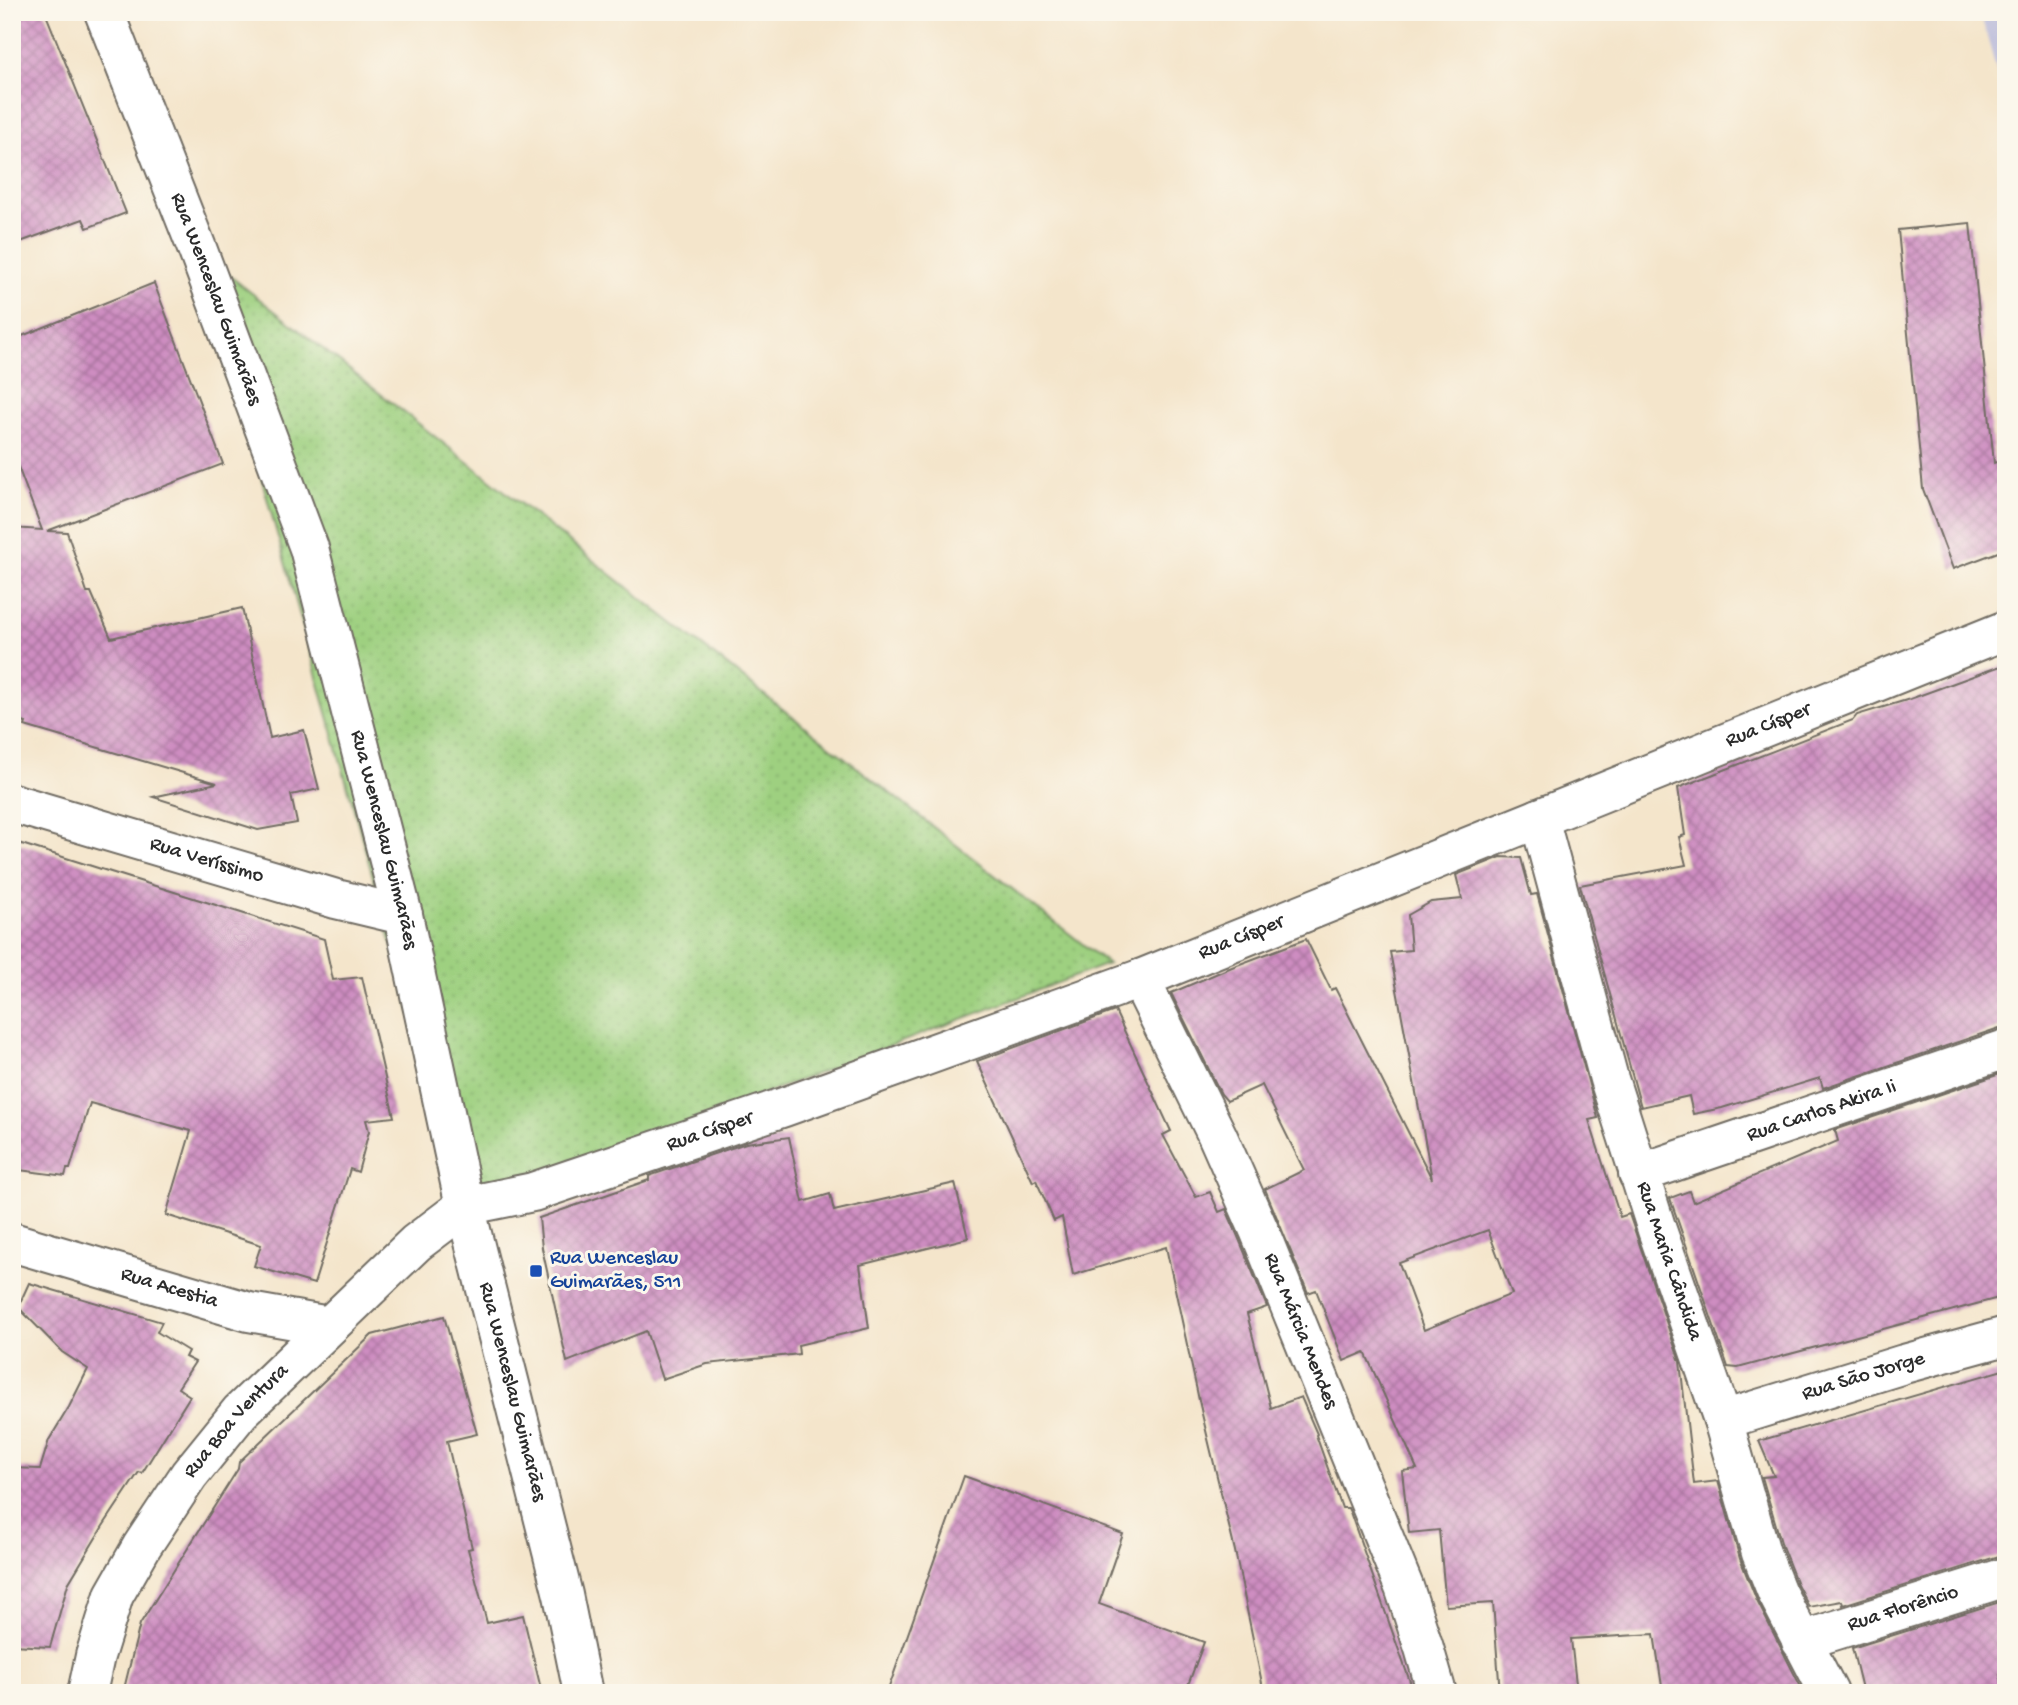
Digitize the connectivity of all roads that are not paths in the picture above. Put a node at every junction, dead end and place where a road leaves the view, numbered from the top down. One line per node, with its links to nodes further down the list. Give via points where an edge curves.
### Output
1 (104, 12): 5 (street, Rua Wenceslau Guimarães, via 309,548)
2 (2006, 630): 4 (street, Rua Císper)
3 (12, 803): 5 (street, Rua Veríssimo)
4 (1539, 818): 6 (street, Rua Císper); 8 (street, Rua Maria Cândida)
5 (403, 915): 9 (street, Rua Wenceslau Guimarães)
6 (1140, 979): 9 (street, Rua Císper, via 533,1192); 18 (street, Rua Márcia Mendes, via 1259,1230 1404,1587)
7 (2006, 1049): 8 (street, Rua Carlos Akira Ii)
8 (1638, 1174): 13 (street, Rua Maria Cândida)
9 (465, 1206): 11 (street, Rua Boa Ventura, via 416,1243); 17 (street, Rua Wenceslau Guimarães, via 563,1595)
10 (12, 1242): 11 (street, Rua Acestia, via 250,1312)
11 (329, 1326): 16 (street, Rua Boa Ventura, via 240,1412 189,1475 142,1546 114,1595 94,1656)
12 (2006, 1336): 13 (street, Rua São Jorge)
13 (1723, 1420): 15 (street, Rua Maria Cândida, via 1761,1553)
14 (2006, 1577): 15 (street, Rua Florêncio)
15 (1801, 1641): 19 (street, Rua Maria Cândida)
16 (88, 1693)
17 (583, 1693)
18 (1437, 1693)
19 (1829, 1693)

